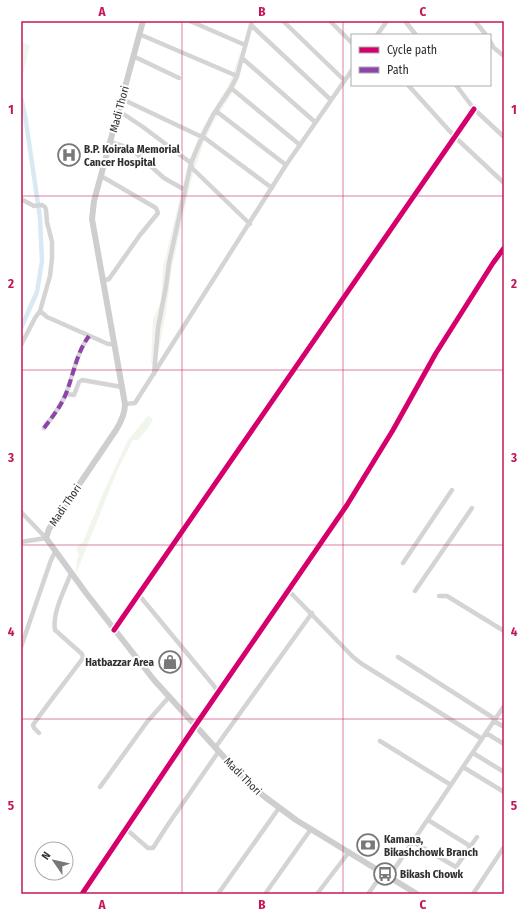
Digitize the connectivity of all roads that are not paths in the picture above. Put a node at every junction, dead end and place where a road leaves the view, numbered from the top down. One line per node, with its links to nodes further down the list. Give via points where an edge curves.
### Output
1 (143, 21): 9 (main road, Madi Thori)
2 (190, 21): 15 (street)
3 (283, 21): 22 (street)
4 (330, 21): 13 (street)
5 (387, 21): 10 (street)
6 (405, 21): 11 (street)
7 (475, 21): 12 (street)
8 (251, 23): 15 (street); 27 (street)
9 (139, 34): 16 (main road, Madi Thori); 20 (street)
10 (378, 34)
11 (415, 34)
12 (485, 34)
13 (351, 42)
14 (491, 43): 17 (street)
15 (245, 45): 18 (street)
16 (133, 56): 21 (street); 26 (main road, Madi Thori)
17 (504, 56)
18 (242, 58): 20 (street); 31 (street)
19 (351, 71): 22 (street)
20 (237, 76): 25 (street)
21 (179, 78)
22 (344, 80): 27 (street)
23 (409, 86): 33 (street)
24 (457, 86): 28 (street)
25 (231, 88): 30 (street); 36 (street)
26 (122, 99): 29 (main road, Madi Thori); 32 (street)
27 (331, 100): 31 (street)
28 (474, 109): 33 (street); 34 (street)
29 (118, 111): 35 (main road, Madi Thori); 37 (street)
30 (216, 111): 32 (street); 38 (street)
31 (315, 122): 36 (street)
32 (202, 136): 37 (street); 41 (street)
33 (455, 137): 40 (street); 66 (street)
34 (504, 137)
35 (110, 142): 39 (main road, Madi Thori); 42 (street, via 136,153 164,178)
36 (300, 145): 38 (street)
37 (190, 163): 42 (street); 44 (street, via 192,168)
38 (286, 166): 41 (street)
39 (101, 176): 46 (main road, Madi Thori, via 92,220); 46 (street, via 156,208 158,213 109,279)
40 (504, 183)
41 (272, 188): 44 (street)
42 (185, 190): 51 (street, via 169,263)
43 (24, 200): 47 (street, via 34,206 45,207 52,242 50,276)
44 (250, 224): 51 (street)
45 (504, 248): 64 (street, via 436,353 354,495)
46 (103, 281): 49 (main road, Madi Thori)
47 (40, 311): 48 (street, via 47,317); 50 (street)
48 (89, 336): 49 (street, via 108,344); 53 (street, via 81,348)
49 (115, 344): 52 (main road, Madi Thori)
50 (21, 345)
51 (153, 375): 54 (street, via 135,403)
52 (122, 387): 53 (street, via 82,380 74,395); 54 (main road, Madi Thori)
53 (66, 394): 55 (street)
54 (125, 404): 59 (main road, Madi Thori, via 124,415 116,430 54,520)
55 (44, 428)
56 (452, 490): 62 (street)
57 (472, 508): 65 (street)
58 (21, 512): 59 (street)
59 (46, 538): 60 (street); 61 (main road, Madi Thori)
60 (21, 542)
61 (56, 552): 63 (main road, Madi Thori); 71 (street)
62 (404, 563)
63 (71, 573): 69 (main road, Madi Thori); 79 (street, via 54,626 55,630 83,656 33,725)
64 (289, 590): 68 (street); 73 (street)
65 (414, 591)
66 (139, 595): 69 (street); 73 (street)
67 (439, 596): 70 (street, via 446,595)
68 (312, 613): 81 (street, via 362,664); 84 (street)
69 (114, 630): 74 (main road, Madi Thori)
70 (504, 631)
71 (21, 647)
72 (398, 657): 76 (street)
73 (218, 692): 77 (street)
74 (169, 697): 77 (main road, Madi Thori); 89 (street)
75 (504, 706): 76 (street)
76 (494, 720): 78 (street); 80 (street)
77 (195, 726): 84 (main road, Madi Thori); 93 (street)
78 (504, 727)
79 (39, 733)
80 (486, 733): 81 (street); 83 (street)
81 (482, 739): 85 (street)
82 (380, 741): 88 (street)
83 (504, 744)
84 (217, 750): 91 (main road, Madi Thori, via 250,784); 93 (street, via 153,848 148,848)
85 (473, 753): 86 (street); 87 (street)
86 (464, 766): 88 (street); 90 (street)
87 (504, 772)
88 (451, 785): 92 (street)
89 (100, 787)
90 (504, 792)
91 (279, 808): 94 (main road, Madi Thori); 103 (street)
92 (428, 820): 96 (street); 97 (street)
93 (126, 829): 102 (street)
94 (311, 829): 99 (main road, Madi Thori); 104 (street)
95 (477, 837): 97 (street)
96 (413, 842): 97 (street, via 456,867); 101 (street)
97 (470, 846)
98 (504, 847): 108 (street)
99 (349, 852): 100 (main road, Madi Thori); 105 (street)
100 (383, 873): 101 (main road, Madi Thori); 106 (street)
101 (389, 878): 107 (main road, Madi Thori)
102 (82, 894)
103 (218, 894)
104 (265, 894)
105 (317, 894)
106 (368, 894)
107 (417, 894)
108 (473, 894)

